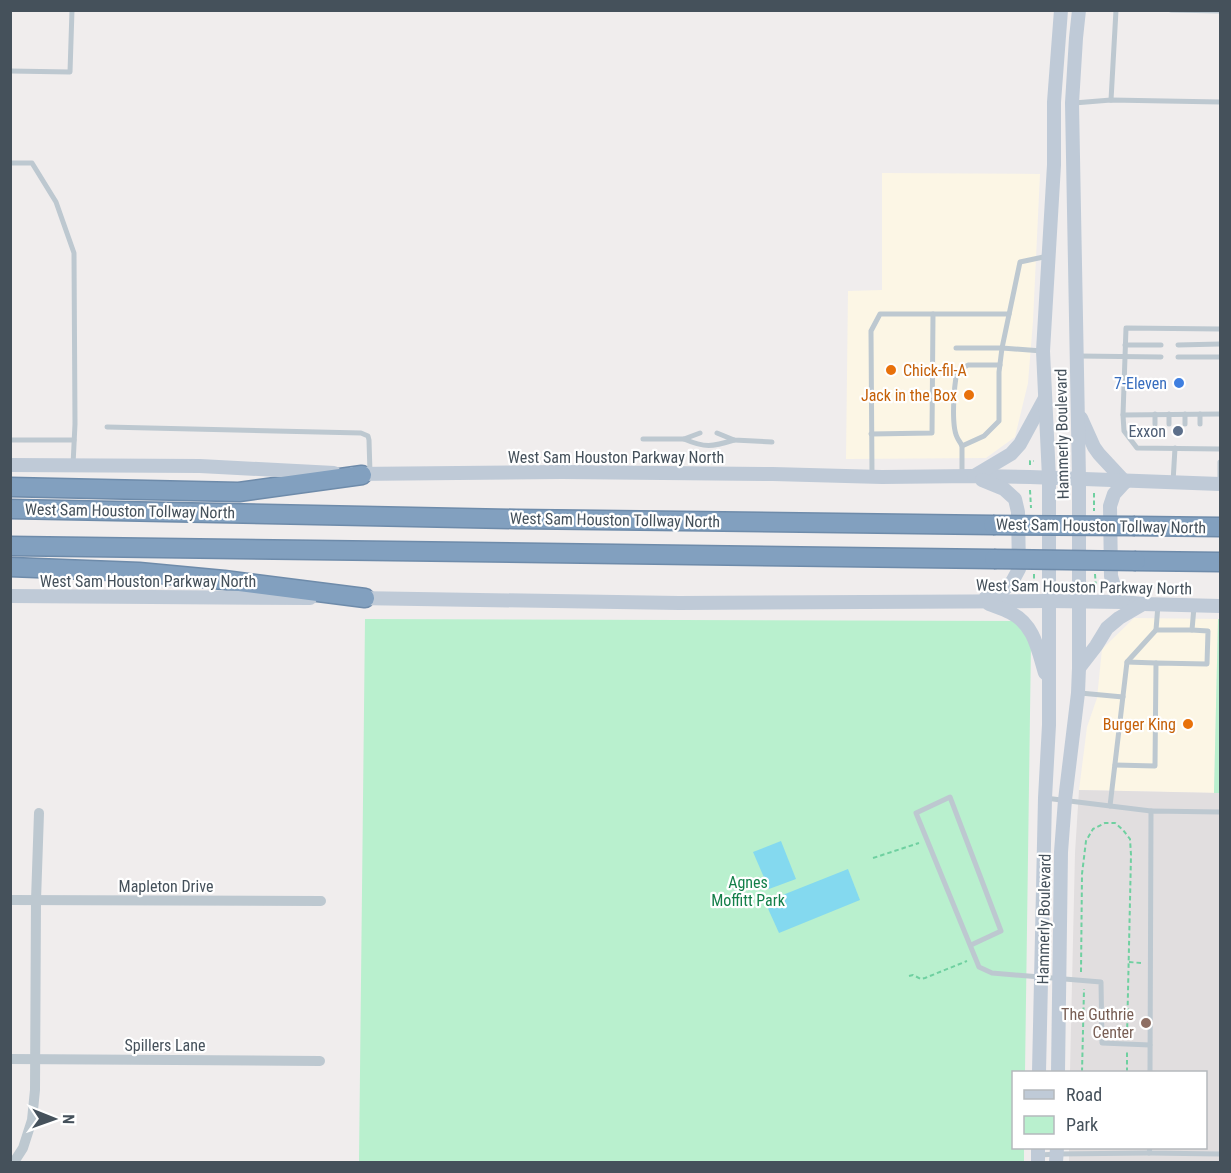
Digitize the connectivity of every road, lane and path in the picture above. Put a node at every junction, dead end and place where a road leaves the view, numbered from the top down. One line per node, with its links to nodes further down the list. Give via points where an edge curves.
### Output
1 (72, 10): 7 (lane, via 70,72)
2 (1061, 10): 12 (main road, Hammerly Boulevard)
3 (1079, 10): 10 (main road, Hammerly Boulevard)
4 (1116, 10): 8 (lane)
5 (1171, 10): 6 (lane)
6 (1221, 11)
7 (10, 71)
8 (1111, 99): 9 (lane); 10 (lane)
9 (1221, 102)
10 (1072, 103): 23 (main road, Hammerly Boulevard)
11 (10, 163): 52 (lane, via 32,163 56,202 74,253)
12 (1050, 256): 14 (lane, via 1020,262); 22 (main road, Hammerly Boulevard)
13 (933, 314): 14 (lane); 44 (lane, via 880,314 871,331); 44 (lane, via 932,433)
14 (1009, 314): 21 (lane)
15 (1221, 329): 17 (lane, via 1126,328)
16 (1221, 344): 19 (lane)
17 (1125, 345): 18 (lane); 24 (lane)
18 (1161, 345)
19 (1178, 345)
20 (956, 348): 21 (lane)
21 (1002, 348): 22 (lane); 28 (lane)
22 (1043, 351): 29 (main road, Hammerly Boulevard)
23 (1077, 356): 24 (lane); 30 (main road, Hammerly Boulevard)
24 (1125, 357): 25 (lane); 36 (lane)
25 (1161, 357)
26 (1178, 357): 27 (lane)
27 (1221, 357)
28 (1000, 365): 55 (lane, via 999,421 984,436); 55 (lane, via 968,365 957,372 955,427)
29 (1046, 397): 67 (main road, via 1011,454); 69 (main road, Hammerly Boulevard)
30 (1078, 410): 70 (main road, Hammerly Boulevard); 71 (main road, via 1094,447)
31 (1155, 414): 32 (lane); 36 (lane); 37 (lane)
32 (1169, 414): 33 (lane); 38 (lane)
33 (1185, 414): 34 (lane); 39 (lane)
34 (1200, 414): 35 (lane); 40 (lane)
35 (1221, 414)
36 (1123, 415): 56 (lane, via 1124,431 1137,448)
37 (1155, 423)
38 (1169, 424)
39 (1185, 424)
40 (1200, 424)
41 (107, 427): 66 (lane, via 362,434 369,440)
42 (700, 433): 47 (lane)
43 (717, 433): 53 (lane)
44 (872, 434): 68 (lane)
45 (1154, 438): 56 (lane)
46 (644, 439): 47 (lane)
47 (684, 439): 53 (lane, via 698,446)
48 (1169, 439): 57 (lane)
49 (1185, 439): 58 (lane)
50 (1200, 439): 59 (lane)
51 (10, 440): 52 (lane)
52 (74, 440): 64 (lane)
53 (734, 440): 54 (lane)
54 (772, 442)
55 (962, 446): 67 (lane)
56 (1154, 448): 57 (lane)
57 (1172, 448): 58 (lane); 72 (lane)
58 (1184, 448): 59 (lane)
59 (1199, 448): 60 (lane)
60 (1221, 449)
61 (1034, 461): 65 (path)
62 (1221, 462): 73 (lane)
63 (10, 465): 64 (main road, West Sam Houston Parkway North)
64 (73, 465): 66 (main road, West Sam Houston Parkway North)
65 (1030, 465)
66 (366, 474): 68 (main road, West Sam Houston Parkway North, via 562,472); 74 (highway, via 238,492)
67 (968, 476): 68 (main road, West Sam Houston Parkway North); 69 (main road, West Sam Houston Parkway North); 82 (main road, via 1004,489 1015,499 1018,512 1019,568 1002,591)
68 (872, 477)
69 (1049, 478): 70 (main road, West Sam Houston Parkway North); 83 (main road, Hammerly Boulevard)
70 (1079, 479): 71 (main road, West Sam Houston Parkway North); 84 (main road, Hammerly Boulevard)
71 (1125, 482): 72 (main road, West Sam Houston Parkway North); 85 (main road, via 1110,506 1111,576)
72 (1173, 483): 73 (main road, West Sam Houston Parkway North)
73 (1220, 484)
74 (10, 487)
75 (10, 509): 76 (highway, West Sam Houston Tollway North, bridge)
76 (1221, 527)
77 (10, 546): 78 (highway, West Sam Houston Tollway North, bridge)
78 (1221, 562)
79 (10, 567): 81 (highway, via 150,573)
80 (10, 597): 81 (main road, West Sam Houston Parkway North)
81 (365, 598): 82 (main road, West Sam Houston Parkway North, via 679,603)
82 (979, 601): 83 (main road, West Sam Houston Parkway North); 95 (main road, via 1013,613 1027,625 1034,635)
83 (1049, 601): 84 (main road, West Sam Houston Parkway North); 95 (main road, Hammerly Boulevard)
84 (1080, 602): 85 (main road, West Sam Houston Parkway North); 94 (main road, Hammerly Boulevard)
85 (1123, 602): 86 (main road, West Sam Houston Parkway North)
86 (1143, 604): 87 (main road, West Sam Houston Parkway North); 94 (main road, via 1107,628)
87 (1158, 605): 88 (main road, West Sam Houston Parkway North); 90 (lane)
88 (1195, 606): 89 (main road, West Sam Houston Parkway North); 91 (lane)
89 (1221, 606)
90 (1156, 630): 91 (lane); 92 (lane)
91 (1192, 630): 93 (lane, via 1208,632 1207,664)
92 (1127, 662): 93 (lane); 97 (lane)
93 (1156, 663): 98 (lane, via 1155,766)
94 (1079, 668): 96 (main road, Hammerly Boulevard)
95 (1049, 686): 99 (main road, Hammerly Boulevard)
96 (1078, 693): 97 (lane); 100 (main road, Hammerly Boulevard)
97 (1123, 697): 98 (lane)
98 (1115, 765): 101 (lane)
99 (1045, 798): 100 (lane); 115 (main road, Hammerly Boulevard)
100 (1065, 800): 101 (lane); 116 (main road, Hammerly Boulevard)
101 (1110, 806): 102 (lane)
102 (1151, 811): 103 (lane); 113 (lane)
103 (1221, 812)
104 (39, 813): 108 (street)
105 (928, 840): 106 (path); 110 (lane); 110 (lane, via 916,813 950,797 1001,931)
106 (873, 858)
107 (10, 900): 108 (street, Mapleton Drive)
108 (36, 900): 109 (street, Mapleton Drive); 121 (street)
109 (321, 901)
110 (971, 945): 111 (lane)
111 (975, 957): 114 (path, via 925,978); 115 (lane, via 979,967 992,974)
112 (1128, 962): 113 (path); 117 (path, via 1130,839 1115,823 1105,823 1093,829 1086,841 1082,874); 118 (path)
113 (1150, 963): 119 (lane)
114 (909, 976)
115 (1040, 976): 116 (lane); 123 (main road, Hammerly Boulevard)
116 (1059, 979): 117 (lane); 124 (main road, Hammerly Boulevard)
117 (1083, 980): 118 (lane, via 1101,982 1102,1043); 125 (path)
118 (1127, 1044): 119 (lane); 126 (path)
119 (1150, 1045): 127 (lane)
120 (10, 1059): 121 (street, Spillers Lane)
121 (35, 1059): 122 (street, Spillers Lane); 132 (street, via 32,1120)
122 (320, 1060)
123 (1039, 1071)
124 (1058, 1071)
125 (1082, 1071)
126 (1126, 1071)
127 (1150, 1071)
128 (1149, 1150): 129 (lane); 130 (lane)
129 (1057, 1154): 131 (lane)
130 (1221, 1154)
131 (1038, 1155)
132 (15, 1162)

